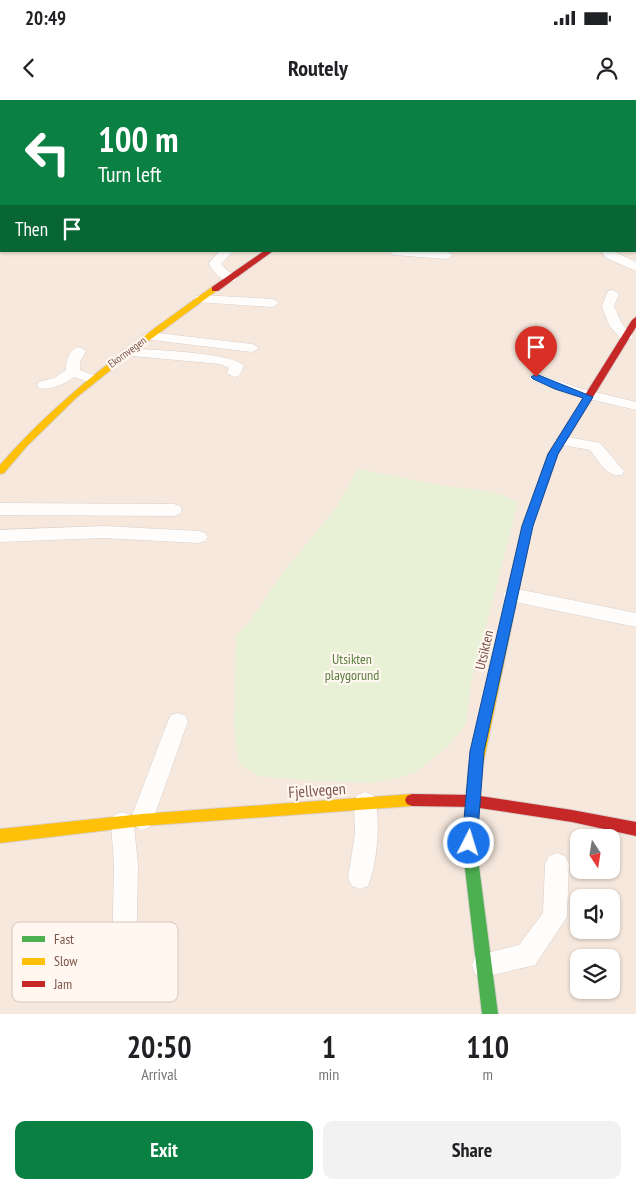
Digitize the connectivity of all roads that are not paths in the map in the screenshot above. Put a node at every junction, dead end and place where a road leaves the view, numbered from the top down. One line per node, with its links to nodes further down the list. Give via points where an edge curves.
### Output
1 (227, 252): 7 (lane, via 215,263 218,270)
2 (268, 252): 7 (street, Ekornvegen)
3 (408, 252): 5 (lane)
4 (608, 252): 6 (lane)
5 (448, 255)
6 (636, 267)
7 (231, 278): 9 (street, Ekornvegen)
8 (614, 294): 13 (lane, via 608,306 616,325)
9 (201, 299): 10 (lane); 12 (street, Ekornvegen)
10 (272, 303)
11 (636, 320): 13 (street, Utsikten)
12 (149, 336): 14 (lane); 16 (street, Ekornvegen)
13 (626, 336): 22 (street, Utsikten)
14 (252, 348)
15 (79, 351): 17 (lane, via 73,362)
16 (127, 352): 18 (lane, via 222,360 237,366); 20 (street, Ekornvegen)
17 (73, 372): 20 (lane); 21 (lane, via 59,381)
18 (234, 373)
19 (536, 377): 22 (lane)
20 (91, 379): 25 (street, Ekornvegen, via 16,449)
21 (44, 384)
22 (588, 397): 23 (lane); 24 (street, Utsikten)
23 (636, 406)
24 (562, 441): 26 (lane, via 595,446); 31 (street, Utsikten, via 553,454 528,526)
25 (0, 471)
26 (616, 471)
27 (0, 509): 28 (lane)
28 (174, 510)
29 (0, 536): 30 (lane, via 104,532)
30 (199, 537)
31 (512, 595): 32 (lane); 34 (street, Utsikten, via 477,751)
32 (636, 620)
33 (178, 721): 36 (lane)
34 (472, 801): 35 (street, Fjellvegen); 37 (street, Fjellvegen); 42 (street, Utsikten, via 469,843)
35 (365, 802): 36 (street, Fjellvegen); 40 (lane, via 366,834)
36 (132, 821): 38 (street, Fjellvegen); 41 (lane, via 126,865)
37 (636, 829)
38 (0, 836)
39 (557, 864): 42 (lane, via 555,917 526,956)
40 (360, 878)
41 (125, 922)
42 (484, 965): 43 (street, Utsikten)
43 (490, 1014)

